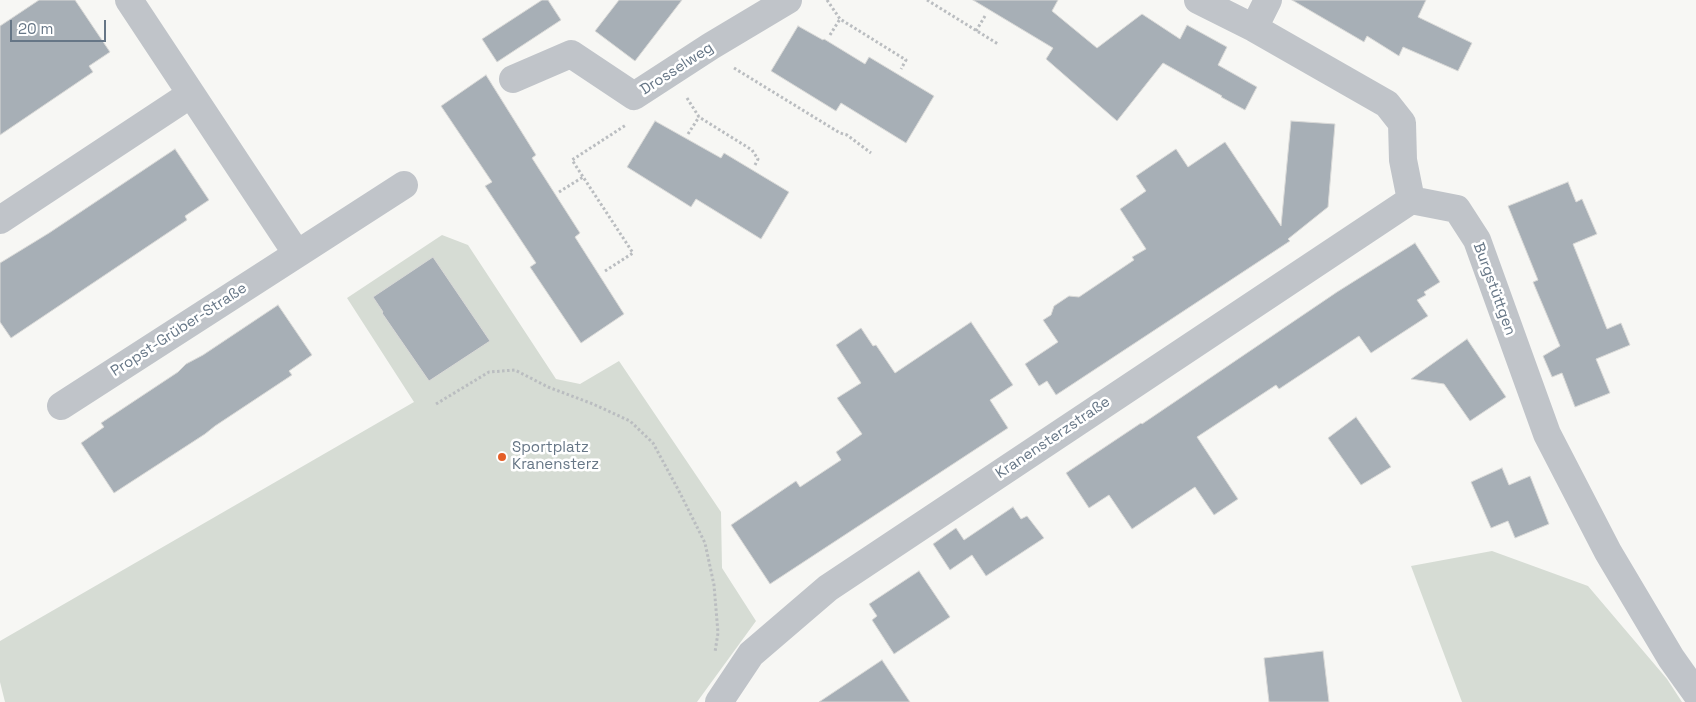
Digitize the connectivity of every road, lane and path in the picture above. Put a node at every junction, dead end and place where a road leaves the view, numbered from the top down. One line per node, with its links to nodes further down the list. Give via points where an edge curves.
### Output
1 (129, 0): 17 (street)
2 (788, 0): 13 (street, Drosselweg)
3 (827, 0): 8 (path)
4 (927, 0): 10 (path)
5 (1198, 0): 9 (street)
6 (1268, 0): 9 (street)
7 (985, 16): 10 (path)
8 (840, 19): 11 (path); 14 (path, via 906,60)
9 (1254, 28): 26 (street, via 1387,104 1402,123 1403,160)
10 (976, 31): 12 (path)
11 (830, 36)
12 (998, 44)
13 (711, 46): 15 (street, Drosselweg); 21 (path, via 724,62 847,135)
14 (901, 69)
15 (671, 72): 18 (street, Drosselweg); 19 (path)
16 (513, 79): 18 (street, Drosselweg, via 571,54)
17 (191, 94): 27 (street); 28 (street)
18 (634, 96): 23 (path, via 636,119 572,160)
19 (699, 117): 20 (path); 22 (path, via 752,150 758,159)
20 (688, 134)
21 (871, 153)
22 (755, 165)
23 (583, 177): 25 (path); 29 (path, via 634,253)
24 (404, 185): 28 (street, Propst-Grüber-Straße)
25 (559, 192)
26 (1411, 200): 33 (street, Burgstüttgen, via 1456,209 1477,240 1547,434 1608,552 1671,658); 34 (street, Kranensterzstraße, via 828,588 751,654)
27 (0, 220)
28 (298, 254): 31 (street, Propst-Grüber-Straße)
29 (605, 271)
30 (436, 404): 32 (path, via 489,372 515,370 630,421 653,443 705,543 714,585 718,633)
31 (61, 406)
32 (714, 659)
33 (1696, 693)
34 (720, 702)

